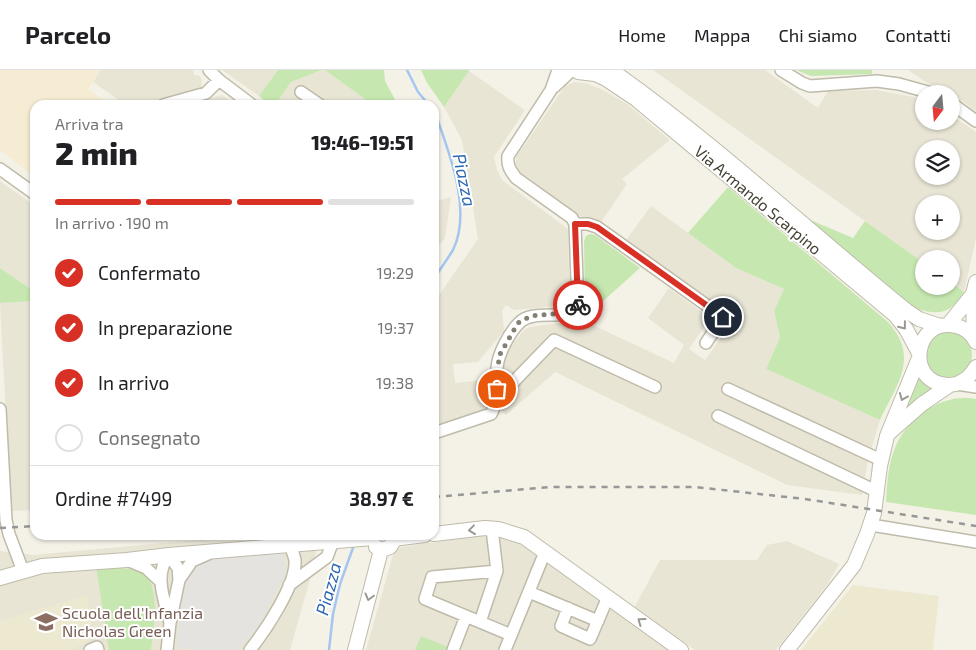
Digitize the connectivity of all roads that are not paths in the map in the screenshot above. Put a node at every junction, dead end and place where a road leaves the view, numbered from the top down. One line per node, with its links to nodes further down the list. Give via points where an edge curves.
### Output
1 (209, 70): 5 (street)
2 (611, 70): 17 (street, Via Armando Scarpino, via 683,124 907,311 919,319)
3 (781, 70): 6 (street, via 810,86 877,81)
4 (571, 71): 15 (street, via 551,90 508,156 508,163 516,178 572,218); 20 (street, Via Armando Scarpino, one-way to 20, via 606,79 684,138 895,315)
5 (218, 80): 8 (street, via 206,93); 9 (street)
6 (915, 89)
7 (301, 92): 10 (street)
8 (181, 100)
9 (245, 100)
10 (313, 100)
11 (960, 109): 12 (street)
12 (976, 121)
13 (0, 169): 14 (street)
14 (30, 190)
15 (575, 224): 19 (street, via 597,227 723,317); 26 (street, via 578,308 571,313 531,316 518,323 499,356)
16 (974, 288): 17 (street); 18 (street)
17 (944, 325): 18 (street, Via Armando Scarpino, via 960,327); 20 (street, via 925,336)
18 (975, 341)
19 (706, 343)
20 (919, 355): 22 (street, Via Armando Scarpino, via 921,366 932,380); 30 (street, one-way to 30)
21 (976, 367): 22 (street, via 965,380)
22 (953, 384): 24 (street); 30 (street, via 922,404)
23 (655, 387): 26 (street, via 554,340)
24 (976, 387)
25 (728, 389): 31 (street)
26 (496, 400): 29 (street, via 494,411 488,416)
27 (0, 409): 48 (street, via 6,520)
28 (718, 416): 32 (street)
29 (439, 431)
30 (887, 436): 31 (street)
31 (881, 460): 32 (street)
32 (876, 491): 33 (street)
33 (871, 525): 40 (street); 67 (street, via 854,565)
34 (492, 529): 35 (street, one-way to 35); 44 (street, via 524,537); 47 (street)
35 (439, 533)
36 (347, 540): 39 (street)
37 (372, 540): 42 (street)
38 (391, 540): 42 (street, via 390,547)
39 (339, 541): 41 (street); 52 (street, via 327,557)
40 (976, 542)
41 (290, 545): 43 (street); 52 (street, via 295,558)
42 (381, 550): 63 (street, one-way to 63)
43 (215, 551): 45 (street); 50 (street, via 192,561)
44 (545, 552): 53 (street); 54 (street)
45 (169, 555): 46 (street); 50 (street, via 178,568); 51 (street, via 161,569)
46 (127, 560): 48 (street, via 42,566); 51 (street, via 146,568)
47 (497, 571): 56 (street, via 432,577 425,599); 58 (street)
48 (23, 572): 49 (street)
49 (0, 578)
50 (178, 580): 59 (street)
51 (160, 582): 59 (street)
52 (289, 585): 62 (street, via 270,622)
53 (529, 592): 55 (street); 60 (street)
54 (608, 597): 57 (street); 66 (street, one-way to 54)
55 (568, 608): 57 (street); 57 (street, via 561,626 590,638)
56 (466, 616): 58 (street); 64 (street)
57 (598, 621)
58 (480, 622): 60 (street)
59 (170, 623): 61 (street)
60 (511, 635): 65 (street)
61 (167, 650)
62 (250, 650)
63 (355, 650)
64 (453, 650)
65 (505, 650)
66 (680, 650)
67 (787, 650)

